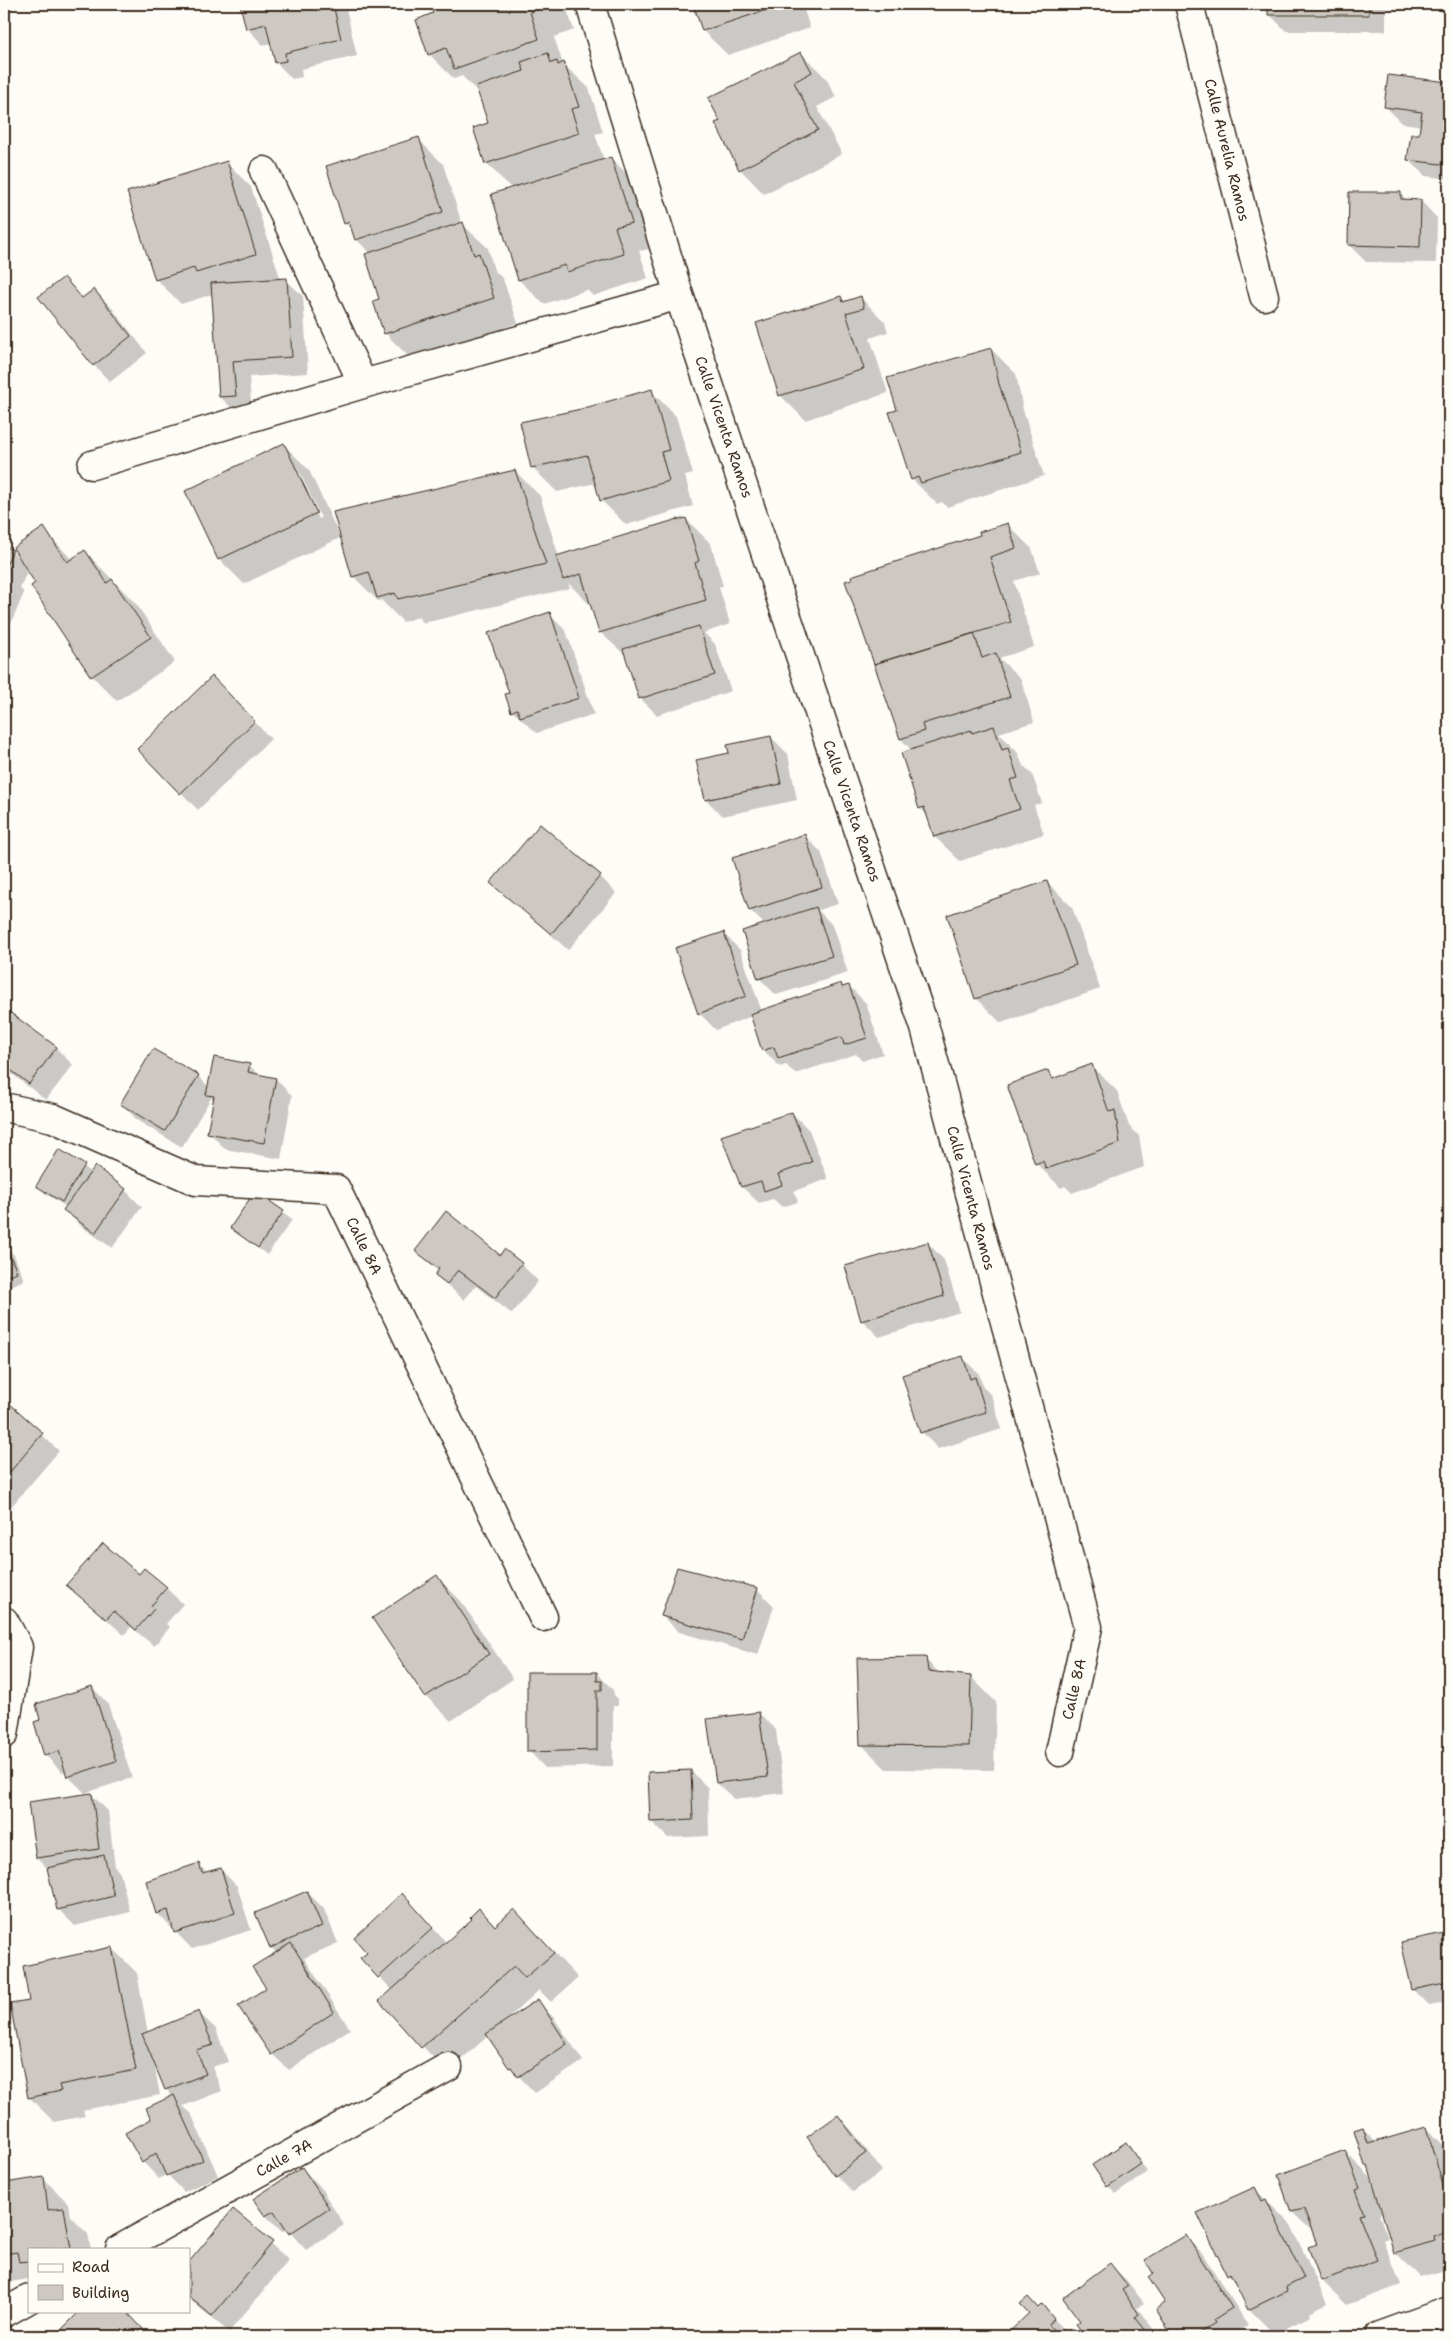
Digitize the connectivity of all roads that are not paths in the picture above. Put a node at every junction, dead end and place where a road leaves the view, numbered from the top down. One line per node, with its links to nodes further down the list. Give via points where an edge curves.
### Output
1 (590, 4): 4 (street, Calle Vicenta Ramos)
2 (1189, 4): 5 (street, Calle Aurelia Ramos)
3 (264, 171): 6 (street)
4 (679, 295): 6 (street); 11 (street, Calle Vicenta Ramos, via 925,1028)
5 (1264, 296)
6 (363, 384): 7 (street)
7 (92, 465)
8 (4, 1107): 9 (street, Calle 8A, via 53,1118 196,1180 336,1188)
9 (543, 1616)
10 (4, 1621): 12 (street, via 18,1647)
11 (1088, 1627): 13 (street, Calle 8A)
12 (4, 1734)
13 (1060, 1752)
14 (448, 2068): 15 (street, Calle 7A)
15 (122, 2248)
16 (28, 2300): 18 (street)
17 (1449, 2311): 19 (street)
18 (4, 2313)
19 (1380, 2336)

